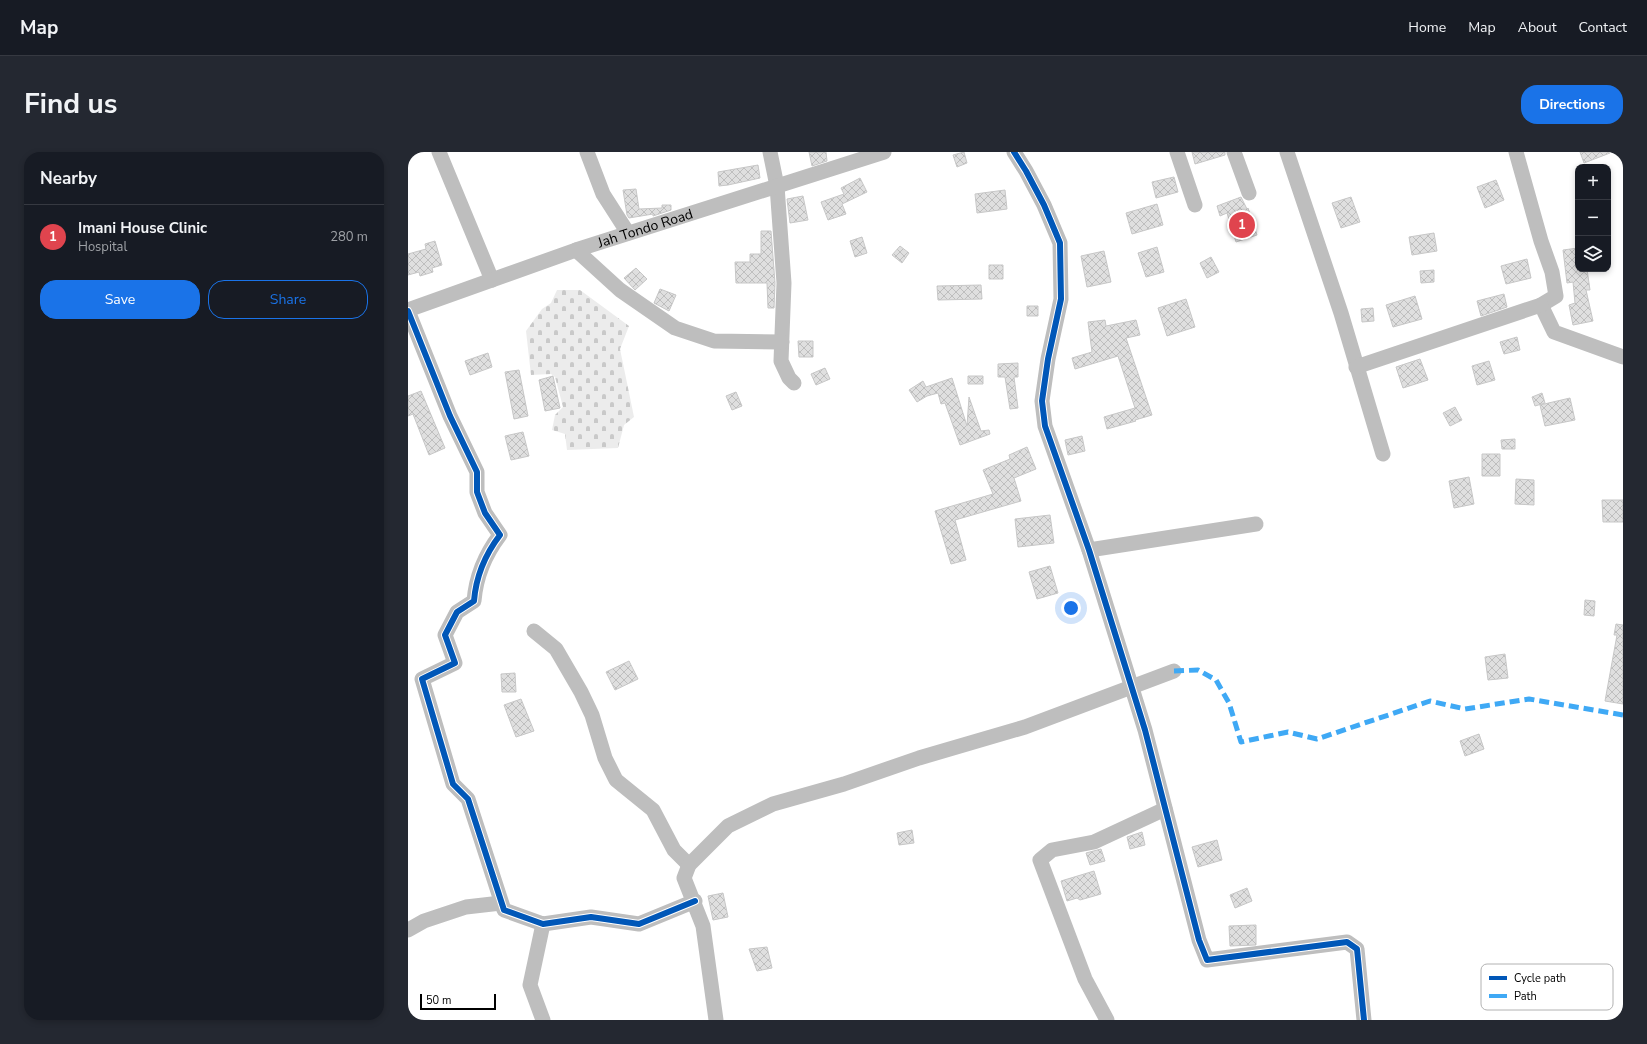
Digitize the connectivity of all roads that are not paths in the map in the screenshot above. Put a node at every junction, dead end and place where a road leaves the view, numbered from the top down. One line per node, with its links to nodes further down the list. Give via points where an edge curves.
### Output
1 (439, 152): 15 (street)
2 (587, 152): 13 (street, via 603,194)
3 (770, 152): 10 (street)
4 (1014, 152): 24 (street, via 1044,205 1060,243 1061,299 1042,401 1045,426)
5 (1177, 152): 12 (street)
6 (1234, 152): 11 (street)
7 (1287, 152): 20 (street, via 1341,313)
8 (1516, 152): 16 (street, via 1552,272 1556,296)
9 (874, 153): 10 (street, Jah Tondo Road)
10 (777, 186): 13 (street, Jah Tondo Road); 18 (street, via 784,283)
11 (1249, 193)
12 (1195, 206)
13 (628, 233): 14 (street, Jah Tondo Road)
14 (576, 250): 15 (street, Jah Tondo Road); 18 (street, via 620,290 675,328 714,341)
15 (492, 280): 17 (street, Jah Tondo Road)
16 (1541, 305): 19 (street, via 1554,332); 20 (street)
17 (408, 311): 31 (street, via 450,416 477,472 477,492 485,513 500,535 488,551 476,583 474,601 457,612 445,635 455,663 422,679 453,784 468,799)
18 (782, 342): 21 (street, via 781,361)
19 (1623, 357)
20 (1356, 367): 22 (street)
21 (794, 383)
22 (1383, 454)
23 (1256, 524): 24 (street)
24 (1089, 550): 27 (street)
25 (534, 631): 29 (street, via 556,649 581,692 592,715 605,758 616,780 653,810 674,850)
26 (1174, 671): 27 (street)
27 (1131, 687): 28 (street); 29 (street, via 1025,727 773,804 728,826)
28 (1165, 809): 36 (street, via 1094,842 1052,850 1040,860 1085,979); 37 (street, via 1199,940 1207,960 1347,942 1357,948)
29 (689, 865): 30 (street, via 684,878)
30 (695, 901): 32 (street, via 639,924 591,917); 35 (street, via 704,926)
31 (501, 903): 32 (street, via 504,910); 33 (street, via 466,907 424,921)
32 (543, 924): 34 (street, via 530,985)
33 (408, 930)
34 (543, 1020)
35 (716, 1020)
36 (1107, 1020)
37 (1364, 1020)

